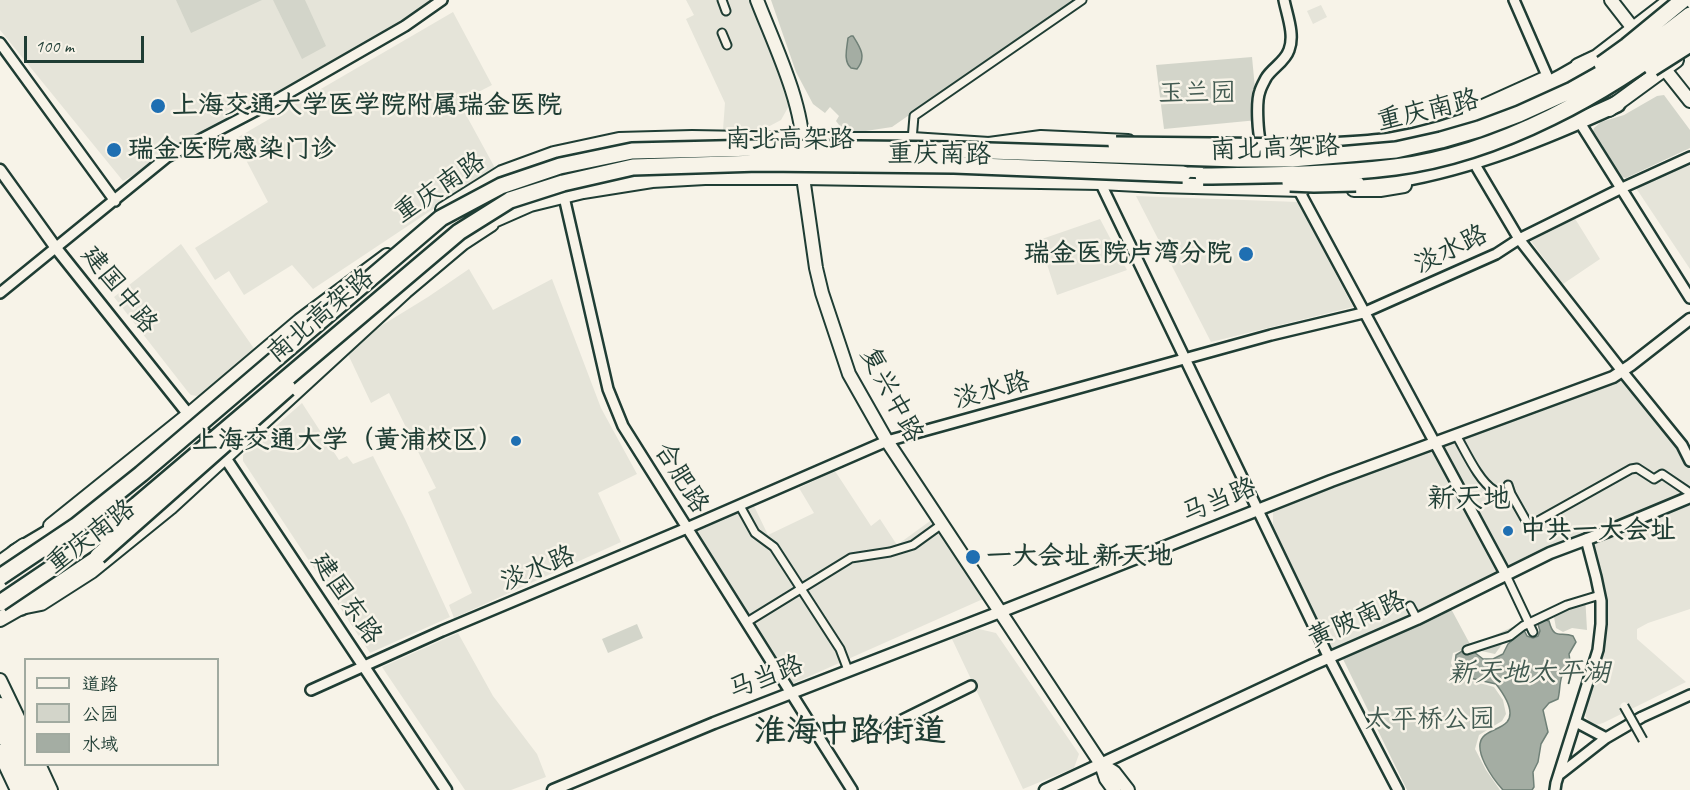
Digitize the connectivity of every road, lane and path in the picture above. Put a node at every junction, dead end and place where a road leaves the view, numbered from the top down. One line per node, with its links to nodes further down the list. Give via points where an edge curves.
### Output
1 (442, 0): 46 (street, via 405,26 278,99 167,158)
2 (722, 0): 11 (street)
3 (757, 0): 31 (main road, 复兴中路, via 797,103)
4 (1082, 0): 32 (street, via 914,116)
5 (1284, 0): 35 (street, via 1292,36 1289,51 1267,76 1259,93 1258,132)
6 (1515, 0): 24 (street)
7 (1611, 0): 13 (main road)
8 (1671, 0): 13 (main road, 重庆南路)
9 (1683, 0): 26 (highway, bridge, via 1627,46)
10 (1690, 3): 16 (main road, 重庆南路)
11 (726, 11)
12 (1690, 15): 26 (highway, 南北高架路, bridge, via 1622,62)
13 (1634, 29): 16 (main road); 22 (main road, 重庆南路)
14 (1690, 30): 23 (main road); 25 (highway, 南北高架路, bridge)
15 (722, 33): 19 (street)
16 (1643, 41): 21 (main road, 重庆南路); 23 (main road)
17 (0, 43): 46 (street)
18 (1690, 44): 25 (highway, bridge, via 1636,78)
19 (727, 45)
20 (1690, 50): 23 (main road)
21 (1626, 52): 22 (main road); 35 (main road, 重庆南路, via 1574,87 1461,133 1336,153)
22 (1592, 60): 24 (main road, 重庆南路); 33 (highway, bridge, via 1523,98 1464,122 1389,141 1308,147)
23 (1661, 64): 27 (main road); 28 (main road); 44 (main road, 重庆南路, via 1575,111 1481,150)
24 (1548, 78): 35 (main road, 重庆南路, via 1463,116 1404,133)
25 (1593, 96): 40 (highway, 南北高架路, bridge, via 1505,137 1421,163 1296,174)
26 (1553, 98): 33 (highway, 南北高架路, bridge, via 1479,129 1396,150 1270,159)
27 (1690, 101)
28 (1617, 104): 29 (highway)
29 (1579, 124): 38 (main road, 重庆南路, via 1538,146); 40 (highway, bridge, via 1486,156 1398,179 1314,184); 43 (street)
30 (1056, 139): 33 (main road, 重庆南路, via 1041,138); 34 (main road); 35 (main road, 重庆南路)
31 (803, 140): 32 (main road, 重庆南路); 36 (main road, 重庆南路, via 619,140); 41 (main road, 复兴中路)
32 (912, 140): 33 (main road, 重庆南路)
33 (990, 148): 34 (main road, 重庆南路); 52 (highway, 南北高架路, bridge, via 632,151 560,166 501,186 441,218)
34 (1070, 150): 35 (main road, 重庆南路, via 1255,156)
35 (1265, 151): 44 (street)
36 (554, 154): 45 (street, 合肥路); 57 (main road, 重庆南路, via 502,173 443,210)
37 (1690, 157): 43 (street, 淡水路)
38 (1477, 168): 44 (main road, 重庆南路, via 1380,189); 47 (street)
39 (0, 170): 48 (street, 建国中路)
40 (1203, 176): 51 (highway, 南北高架路, bridge, via 954,165 759,163 633,167 510,200 459,232)
41 (803, 177): 42 (main road, 重庆南路); 45 (main road, 重庆南路, via 652,180); 60 (main road, 复兴中路, via 822,293 849,374)
42 (1100, 182): 44 (main road, 重庆南路); 55 (street)
43 (1622, 188): 47 (street, 淡水路); 50 (street)
44 (1298, 189): 53 (street)
45 (564, 196): 62 (main road, 重庆南路, via 511,211 462,243 289,399); 70 (street, 合肥路, via 612,401 623,426)
46 (115, 201): 48 (street)
47 (1519, 239): 53 (street, 淡水路, via 1496,254); 56 (street)
48 (56, 248): 49 (street); 57 (street, 建国中路)
49 (0, 293)
50 (1690, 298)
51 (378, 300): 79 (highway, bridge, via 329,352 98,556); 81 (highway, 南北高架路, bridge, via 137,506)
52 (328, 313): 72 (highway, bridge, via 285,341 69,521); 75 (highway, 南北高架路, bridge, via 141,474 76,526)
53 (1363, 313): 55 (street, 淡水路); 61 (street)
54 (1690, 319): 56 (street, 马当路)
55 (1186, 360): 60 (street, 淡水路); 68 (street)
56 (1622, 371): 58 (street, 马当路); 63 (street, via 1682,445)
57 (193, 419): 59 (street, 建国中路); 72 (main road, 重庆南路)
58 (1456, 435): 61 (street, 马当路); 65 (street, via 1476,470)
59 (206, 436): 62 (street, 建国东路)
60 (886, 441): 67 (street, 淡水路); 69 (main road, 复兴中路)
61 (1434, 443): 68 (street, 马当路); 74 (street)
62 (220, 452): 79 (main road, 重庆南路, via 170,507 91,571 41,603); 88 (street, 建国东路)
63 (1690, 461)
64 (1508, 485): 66 (street, via 1529,526 1631,469 1637,468 1654,479 1662,474)
65 (1494, 490)
66 (1690, 495): 71 (street, 黄陂南路)
67 (740, 506): 70 (street, 淡水路); 76 (street, via 755,533 774,547)
68 (1258, 510): 80 (street, 马当路); 87 (street)
69 (942, 524): 76 (street, via 913,545 851,558); 80 (main road, 复兴中路)
70 (687, 528): 83 (street, 合肥路); 88 (street, 淡水路)
71 (1586, 540): 74 (street, 黄陂南路); 77 (street)
72 (15, 553): 73 (main road, 重庆南路)
73 (0, 563)
74 (1506, 575): 82 (street, 黄陂南路); 84 (street)
75 (0, 577)
76 (802, 589): 83 (street); 89 (street)
77 (1600, 595): 84 (street); 97 (street, via 1598,650)
78 (1410, 606): 82 (street)
79 (21, 607): 81 (main road, 重庆南路)
80 (1000, 612): 89 (street, 马当路); 106 (main road, 复兴中路)
81 (1, 616)
82 (1417, 619): 87 (street, 黄陂南路)
83 (747, 622): 93 (street, 合肥路)
84 (1529, 623): 85 (street); 86 (street, via 1510,636)
85 (1533, 632)
86 (1467, 650)
87 (1329, 658): 106 (street, 黄陂南路); 122 (street)
88 (364, 666): 92 (street, 淡水路); 116 (street, 建国东路)
89 (848, 670): 93 (street, 马当路)
90 (0, 680): 101 (main road)
91 (971, 686): 100 (street)
92 (311, 690)
93 (791, 693): 117 (street, 马当路); 118 (street, 合肥路)
94 (1690, 695): 98 (street)
95 (0, 705): 105 (main road)
96 (1624, 706): 98 (street, bridge)
97 (1576, 722): 102 (street); 110 (street)
98 (1633, 722): 102 (street); 103 (street, bridge)
99 (0, 728): 113 (main road)
100 (886, 728)
101 (24, 730)
102 (1606, 738): 110 (street)
103 (1643, 740)
104 (0, 752): 112 (main road)
105 (24, 753)
106 (1101, 764): 119 (street, 黄陂南路); 120 (main road, 复兴中路); 121 (main road, 复兴中路, via 1114,772)
107 (29, 766): 114 (main road)
108 (39, 766): 115 (main road)
109 (0, 773): 111 (main road)
110 (1560, 774): 123 (street)
111 (8, 790)
112 (18, 790)
113 (31, 790)
114 (41, 790)
115 (51, 790)
116 (446, 790)
117 (553, 790)
118 (852, 790)
119 (1045, 790)
120 (1114, 790)
121 (1128, 790)
122 (1398, 790)
123 (1555, 790)

